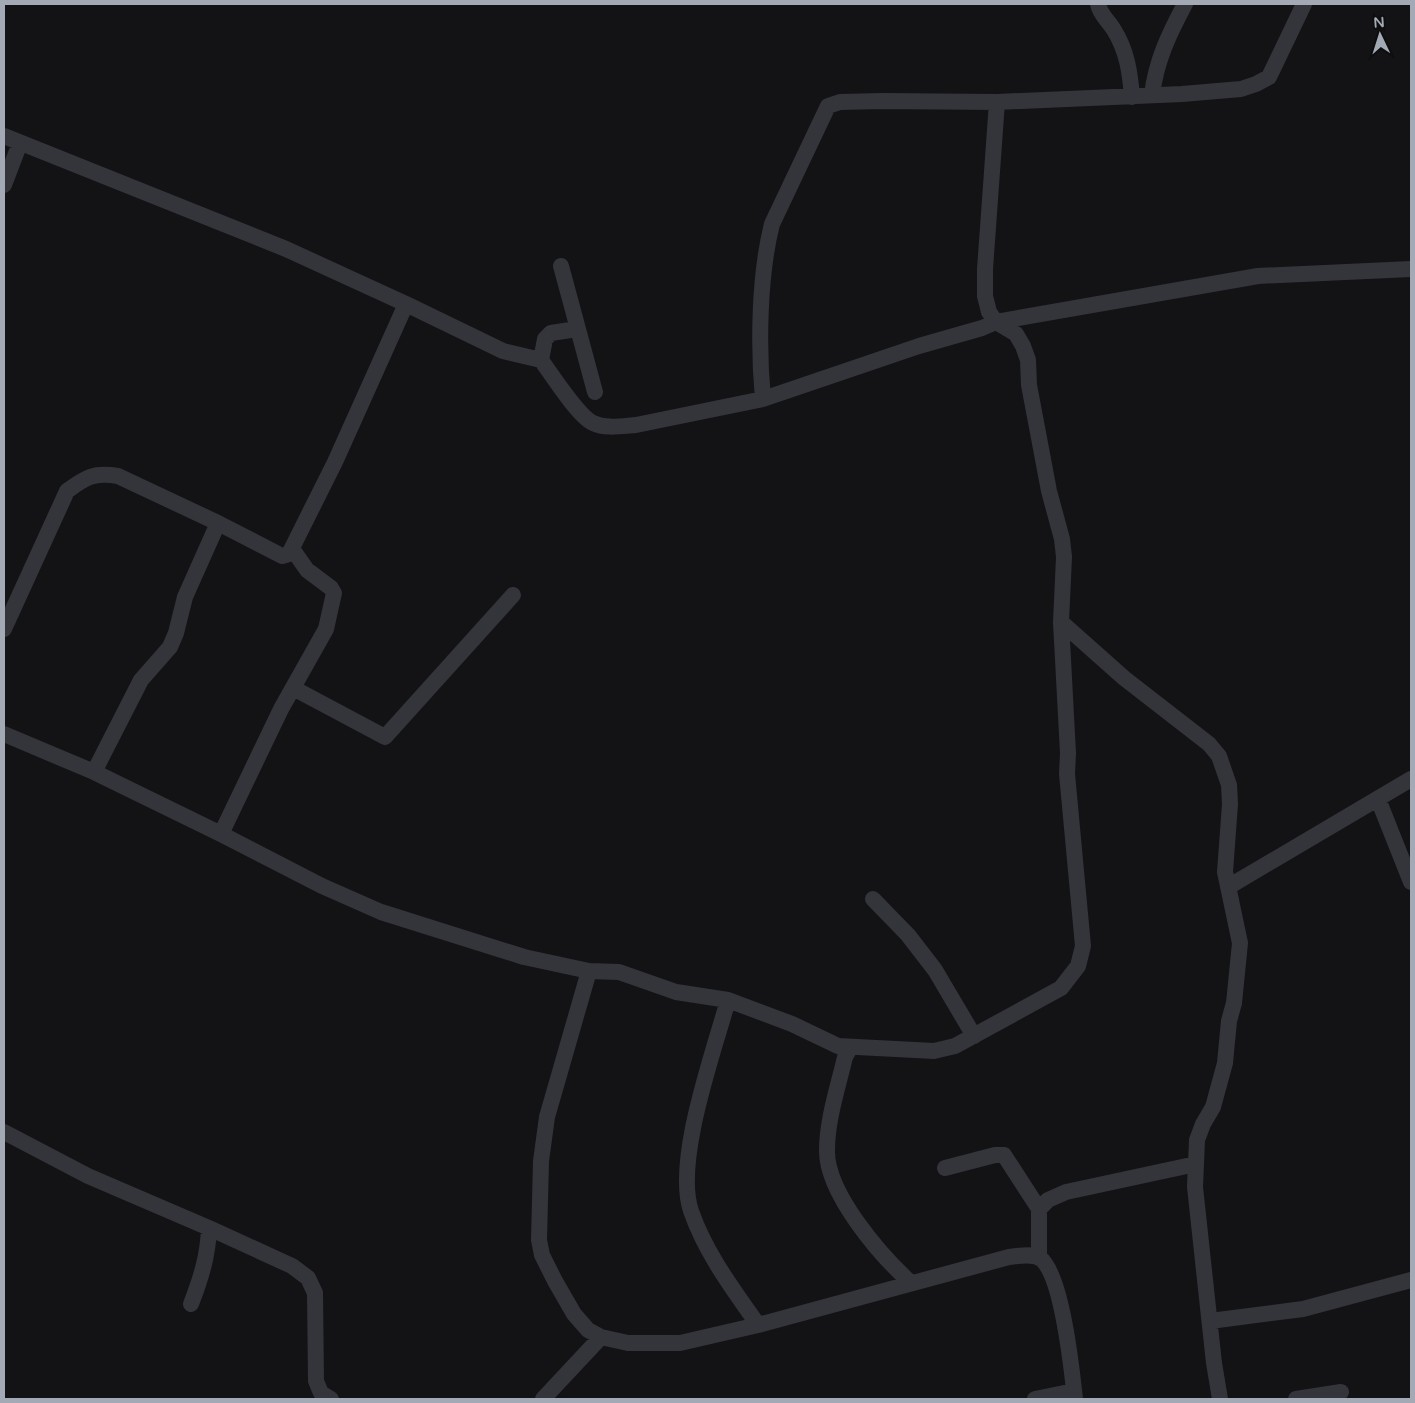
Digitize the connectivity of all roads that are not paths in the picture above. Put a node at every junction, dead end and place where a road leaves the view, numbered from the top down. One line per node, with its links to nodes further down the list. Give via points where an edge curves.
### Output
1 (1098, 4): 5 (street, via 1126,55)
2 (1185, 4): 4 (street, via 1160,54)
3 (1304, 4): 4 (street, via 1269,77 1241,89)
4 (1152, 95): 5 (street)
5 (1132, 96): 6 (street)
6 (996, 102): 13 (street, via 985,296 989,312); 17 (street, via 882,100 840,102 828,106 769,235 761,348)
7 (4, 136): 8 (street)
8 (20, 143): 9 (street); 12 (street, via 286,249)
9 (4, 185)
10 (561, 266): 14 (street)
11 (1411, 269): 13 (street, via 1258,276)
12 (406, 304): 15 (street, via 503,351); 19 (street)
13 (996, 322): 17 (street); 21 (street, via 1016,334 1028,360 1029,385 1049,492 1062,540)
14 (577, 329): 15 (street, via 550,333); 16 (street)
15 (536, 358): 17 (street, via 582,415 603,426 636,425)
16 (595, 392)
17 (763, 399)
18 (218, 523): 19 (street, via 282,556); 22 (street, via 118,476 102,473 85,478 67,491); 25 (street, via 185,597 170,647 141,680)
19 (293, 550): 23 (street, via 307,570 334,593 326,629)
20 (513, 595): 23 (street, via 385,737)
21 (1061, 622): 30 (street, via 1124,678 1196,733 1219,756 1229,785 1225,863); 34 (street, via 1067,774 1083,946 1078,966 1060,988)
22 (4, 630)
23 (293, 688): 28 (street)
24 (4, 734): 25 (street)
25 (94, 772): 28 (street)
26 (1411, 779): 27 (street)
27 (1378, 799): 29 (street); 30 (street)
28 (221, 834): 32 (street, via 381,912 524,957)
29 (1411, 882)
30 (1228, 887): 37 (street, via 1239,932 1240,958 1225,1063 1213,1107 1197,1140)
31 (873, 899): 34 (street, via 908,935 935,970)
32 (589, 971): 33 (street, via 619,972 676,992); 47 (street, via 547,1117 539,1240 546,1264 574,1314 588,1330)
33 (728, 1000): 35 (street, via 792,1024 838,1046); 46 (street, via 695,1120 687,1190 691,1210 711,1257)
34 (974, 1036): 35 (street, via 955,1046 934,1051)
35 (850, 1048): 43 (street, via 845,1057 826,1153 848,1207 868,1239 886,1261)
36 (4, 1132): 40 (street, via 88,1176)
37 (1196, 1164): 39 (street, via 1066,1192 1048,1200); 45 (street, via 1195,1187)
38 (945, 1168): 39 (street, via 1001,1154)
39 (1039, 1209): 41 (street)
40 (208, 1228): 44 (street, via 205,1267); 50 (street, via 292,1266 308,1278 315,1293 316,1381 321,1393)
41 (1039, 1258): 43 (street, via 1028,1255 1009,1257); 49 (street, via 1048,1267 1066,1322)
42 (1411, 1280): 45 (street, via 1303,1309)
43 (911, 1283): 46 (street)
44 (191, 1304)
45 (1210, 1321): 53 (street)
46 (758, 1325): 47 (street, via 680,1343 628,1343)
47 (601, 1337): 51 (street)
48 (1341, 1392): 54 (street)
49 (1075, 1395): 52 (street)
50 (331, 1399)
51 (543, 1399)
52 (1035, 1399)
53 (1220, 1399)
54 (1296, 1399)

